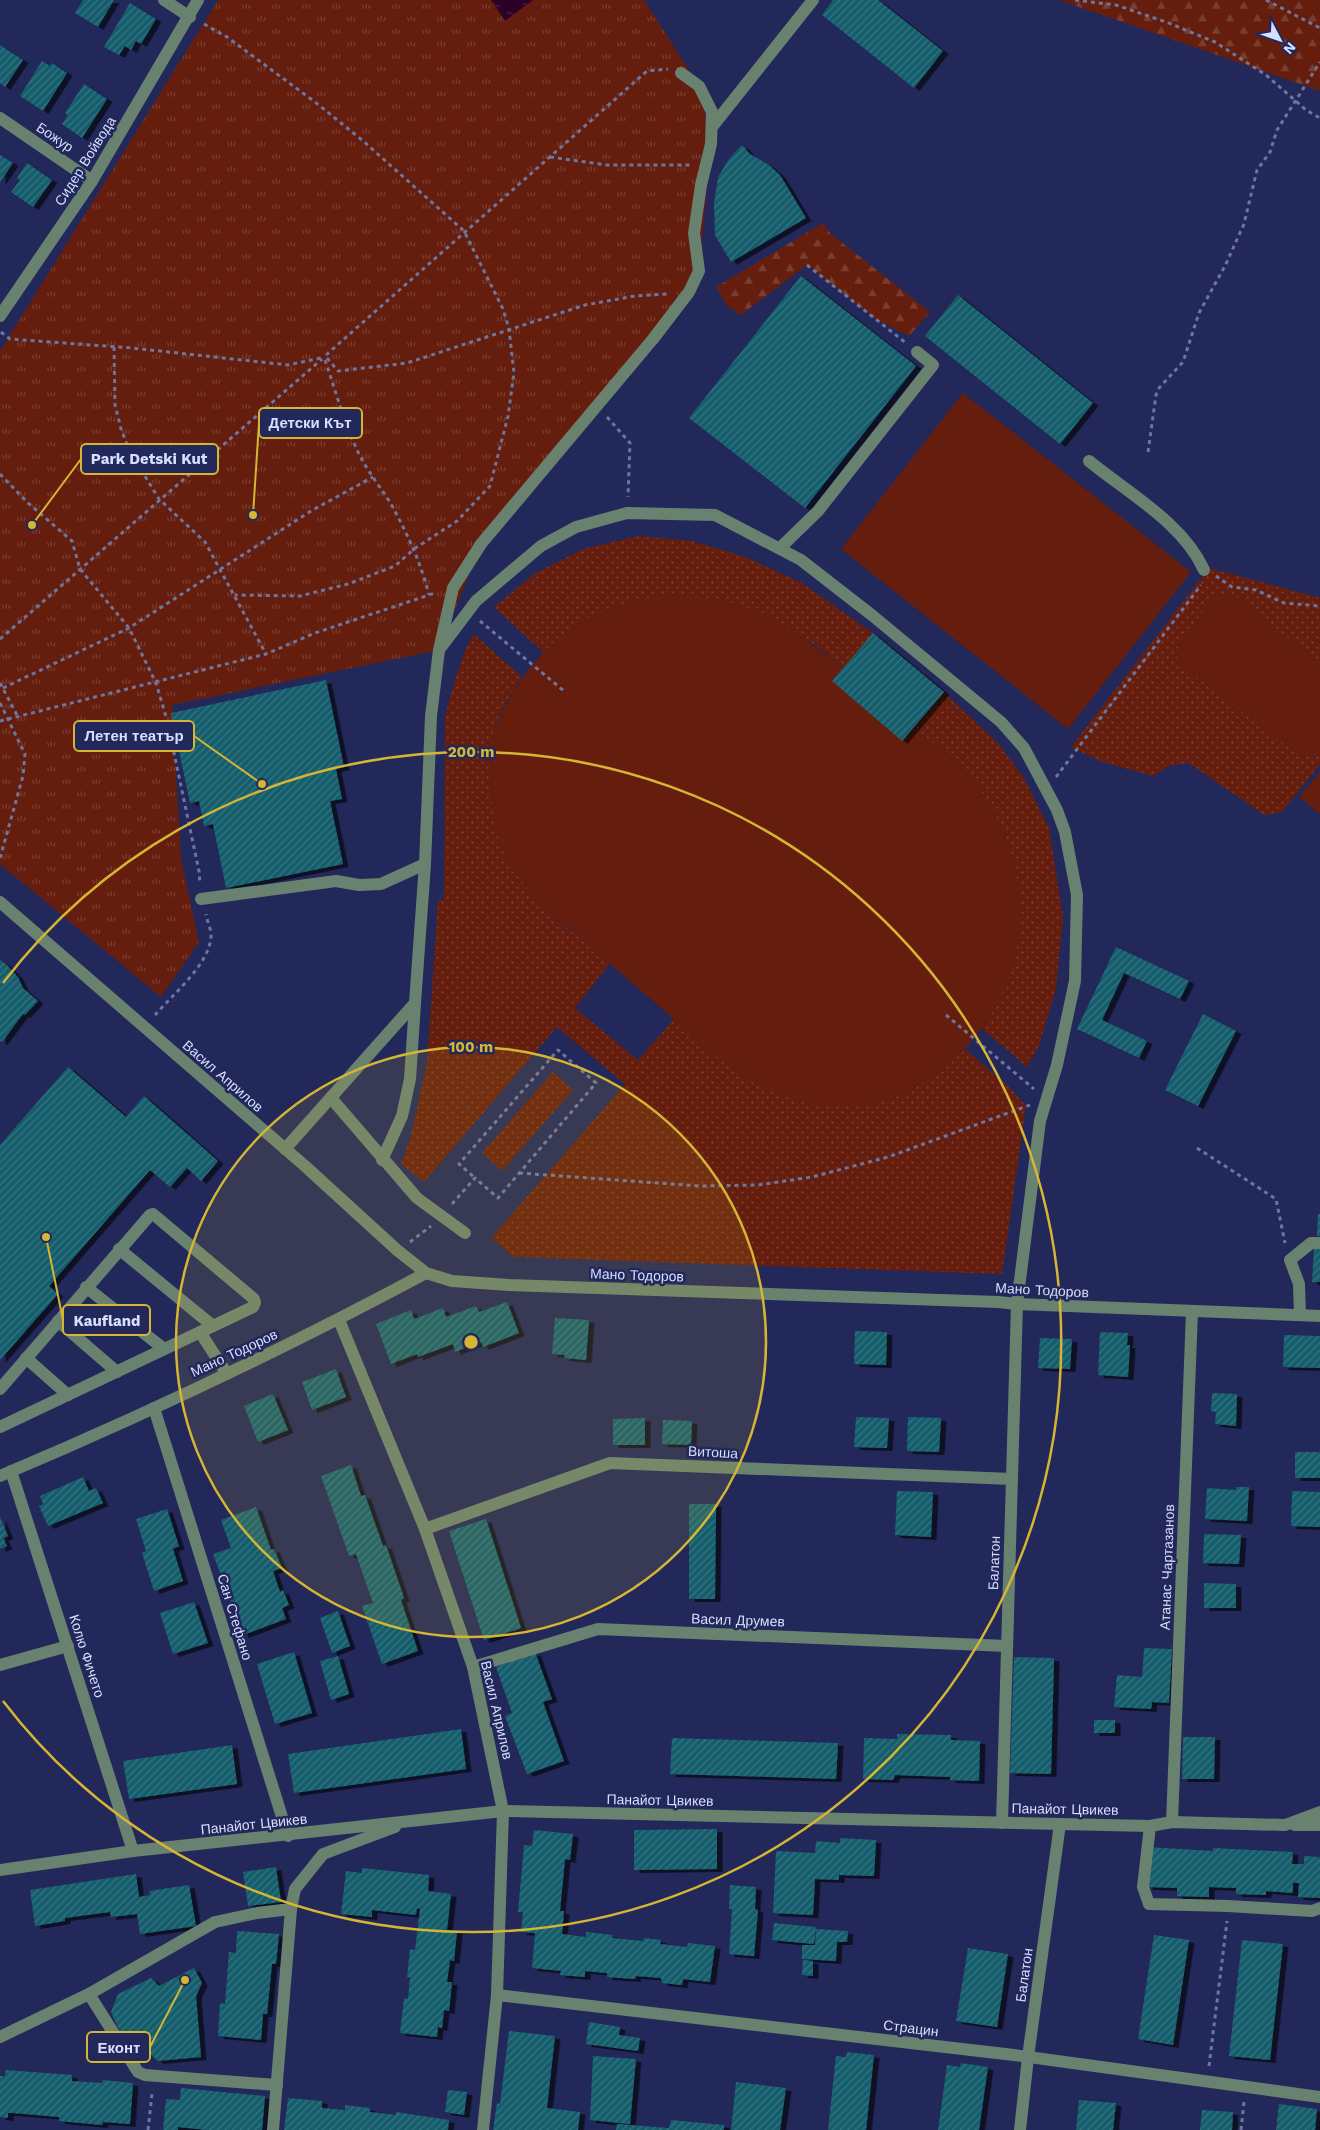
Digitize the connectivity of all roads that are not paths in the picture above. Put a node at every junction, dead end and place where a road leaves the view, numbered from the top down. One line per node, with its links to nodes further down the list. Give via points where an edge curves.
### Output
1 (164, 0): 4 (street)
2 (198, 0): 4 (street, Сидер Войвода)
3 (813, 0): 7 (street)
4 (190, 17): 8 (street, Сидер Войвода)
5 (681, 73): 7 (street, via 699,86 712,112)
6 (0, 118): 8 (street, Божур)
7 (712, 127): 14 (street, via 694,233 698,270 689,292 481,544 453,588)
8 (92, 181): 9 (street, Сидер Войвода)
9 (0, 316)
10 (917, 352): 12 (street, via 933,364 818,511)
11 (1089, 461): 13 (street, via 1172,525 1197,554)
12 (780, 548): 14 (street, Балатон, via 715,515 627,513 576,527 541,546 468,610); 27 (street, Балатон, via 873,616 1001,722 1024,748 1065,832 1078,910 1075,981 1057,1065 1040,1121)
13 (1204, 570)
14 (439, 650): 15 (street, via 431,716)
15 (425, 864): 16 (street, via 381,884 336,881); 18 (street)
16 (201, 899)
17 (0, 902): 20 (street, Васил Априлов)
18 (415, 1003): 19 (street); 21 (street, via 410,1080 402,1116)
19 (331, 1098): 20 (street); 21 (street)
20 (285, 1150): 25 (street, Васил Априлов)
21 (382, 1160): 22 (street, via 417,1198)
22 (465, 1233)
23 (1320, 1243): 29 (street, via 1311,1243 1290,1260 1298,1284)
24 (119, 1249): 26 (street); 33 (street); 33 (street, via 146,1217 153,1214 254,1298 253,1307)
25 (426, 1273): 27 (street, Мано Тодоров, via 452,1281 510,1285); 31 (street, Мано Тодоров)
26 (86, 1287): 32 (street); 35 (street)
27 (1017, 1304): 28 (street, Мано Тодоров); 44 (street, Балатон)
28 (1192, 1312): 29 (street, Мано Тодоров); 54 (street, Атанас Чартазанов)
29 (1300, 1315): 30 (street, Мано Тодоров)
30 (1320, 1316)
31 (339, 1320): 38 (street, Мано Тодоров); 45 (street, Васил Априлов)
32 (58, 1321): 36 (street); 37 (street)
33 (213, 1326): 34 (street)
34 (200, 1332): 35 (street); 38 (street)
35 (164, 1350): 37 (street)
36 (26, 1358): 39 (street); 40 (street)
37 (117, 1372): 40 (street)
38 (227, 1374): 41 (street, Мано Тодоров)
39 (0, 1388)
40 (68, 1394): 42 (street)
41 (154, 1408): 43 (street, Мано Тодоров); 59 (street, Сан Стефано)
42 (0, 1427)
43 (5, 1473): 46 (street, Колю Фичето)
44 (1012, 1479): 45 (street, Витоша, via 610,1463); 47 (street, Балатон)
45 (425, 1529): 49 (street, Васил Априлов)
46 (68, 1646): 48 (street); 60 (street, Колю Фичето)
47 (1007, 1646): 49 (street, Васил Друмев, via 598,1629); 53 (street, Балатон)
48 (0, 1666)
49 (473, 1668): 50 (street, Васил Априлов)
50 (504, 1811): 52 (street, Панайот Цвикев); 53 (street, Панайот Цвикев); 65 (street, Васил Априлов)
51 (1320, 1812): 57 (street, Панайот Цвикев)
52 (413, 1819): 59 (street, Панайот Цвикев); 63 (street, via 323,1854 295,1889)
53 (1002, 1822): 55 (street, Панайот Цвикев)
54 (1172, 1822): 57 (street, Панайот Цвикев); 58 (street, Панайот Цвикев)
55 (1060, 1824): 58 (street, Панайот Цвикев); 67 (street, Балатон)
56 (1320, 1824): 57 (street)
57 (1284, 1825)
58 (1150, 1826): 62 (street, via 1143,1887 1149,1904 1312,1911)
59 (288, 1836): 60 (street, Панайот Цвикев)
60 (134, 1851): 61 (street, Панайот Цвикев)
61 (0, 1870)
62 (1320, 1908)
63 (291, 1909): 64 (street, via 215,1922); 68 (street)
64 (89, 1994): 66 (street); 68 (street, via 138,2072 145,2076)
65 (497, 1995): 67 (street, Страцин); 71 (street, Васил Априлов)
66 (0, 2037)
67 (1028, 2057): 69 (street, Страцин); 72 (street, Балатон)
68 (277, 2085): 70 (street)
69 (1320, 2097)
70 (273, 2130)
71 (483, 2130)
72 (1020, 2130)

